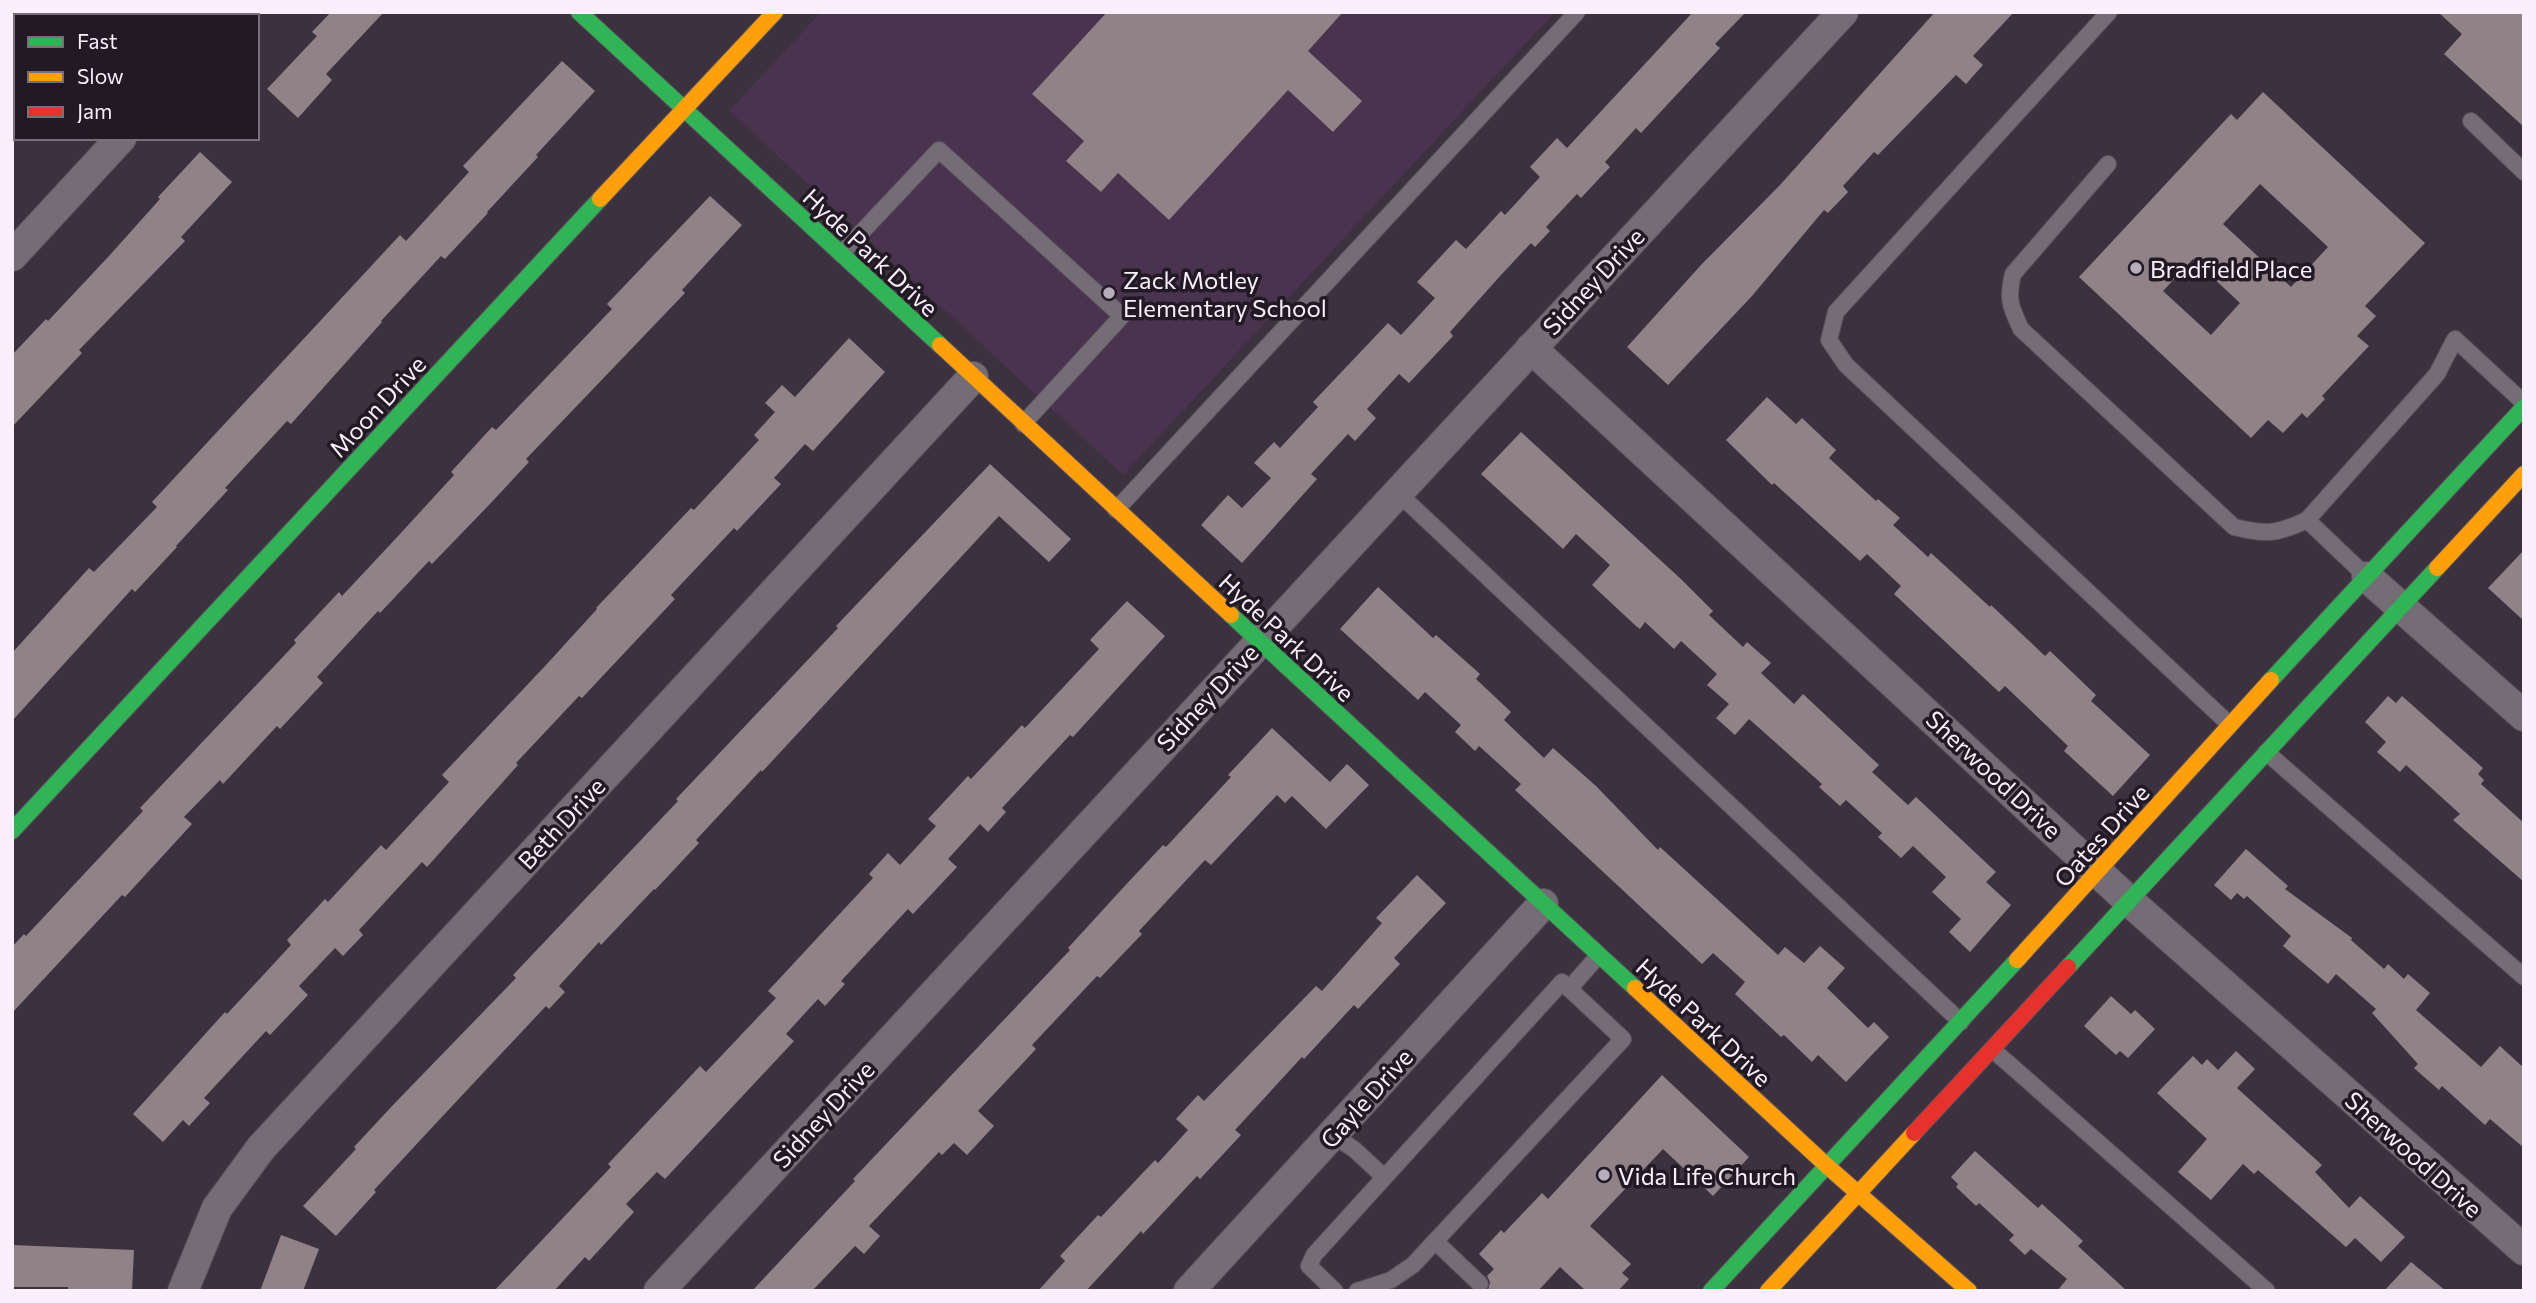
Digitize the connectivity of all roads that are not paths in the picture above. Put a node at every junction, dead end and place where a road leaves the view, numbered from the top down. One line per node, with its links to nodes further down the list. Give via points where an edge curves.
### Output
1 (579, 12): 6 (street, Hyde Park Drive)
2 (775, 12): 6 (street, Moon Drive)
3 (1577, 12): 19 (lane)
4 (1843, 12): 13 (street, Sidney Drive)
5 (2109, 12): 25 (lane, via 1836,312 1829,340 1846,365)
6 (684, 110): 11 (street, Hyde Park Drive); 27 (street, Moon Drive)
7 (2471, 121): 10 (lane)
8 (119, 140): 12 (street)
9 (2108, 164): 20 (lane, via 2013,274 2011,308 2021,329 2234,527 2281,532)
10 (2524, 172)
11 (840, 255): 14 (street, Hyde Park Drive); 16 (lane, via 939,150 1122,316)
12 (12, 256)
13 (1531, 348): 18 (street, Sidney Drive); 28 (street, Sherwood Drive)
14 (973, 377): 16 (street, Hyde Park Drive); 43 (street, Beth Drive, via 261,1148 217,1208)
15 (2524, 405): 20 (lane, via 2455,339 2437,374); 21 (street, Oates Drive)
16 (1023, 424): 19 (street, Hyde Park Drive)
17 (2524, 474): 22 (street)
18 (1397, 492): 23 (street, Sidney Drive); 34 (lane)
19 (1116, 510): 23 (street, Hyde Park Drive)
20 (2307, 520): 21 (lane)
21 (2367, 577): 22 (street); 25 (street, Oates Drive)
22 (2400, 607): 24 (street); 26 (street)
23 (1258, 642): 30 (street, Hyde Park Drive); 44 (street, Sidney Drive)
24 (2524, 716)
25 (2230, 725): 28 (street, Oates Drive)
26 (2266, 752): 29 (street); 32 (lane)
27 (12, 831)
28 (2100, 871): 29 (street, Sherwood Drive); 34 (street, Oates Drive)
29 (2129, 901): 35 (street); 41 (street, Sherwood Drive)
30 (1542, 904): 31 (street, Hyde Park Drive); 36 (street, Gayle Drive)
31 (1599, 956): 33 (lane); 37 (street, Hyde Park Drive)
32 (2524, 977)
33 (1569, 989): 38 (lane, via 1562,982); 40 (lane, via 1623,1039)
34 (1961, 1022): 37 (street, Oates Drive)
35 (1992, 1049): 39 (street); 51 (lane)
36 (1333, 1135): 38 (lane); 45 (street, Gayle Drive)
37 (1826, 1165): 39 (street, Hyde Park Drive); 48 (street, Oates Drive)
38 (1384, 1177): 46 (lane, via 1309,1266)
39 (1858, 1193): 49 (street); 50 (street, Hyde Park Drive)
40 (1434, 1241): 42 (lane); 47 (lane, via 1413,1265 1391,1280)
41 (2524, 1250)
42 (1480, 1284)
43 (183, 1291)
44 (659, 1291)
45 (1189, 1291)
46 (1335, 1291)
47 (1357, 1291)
48 (1711, 1291)
49 (1768, 1291)
50 (1969, 1291)
51 (2267, 1291)

